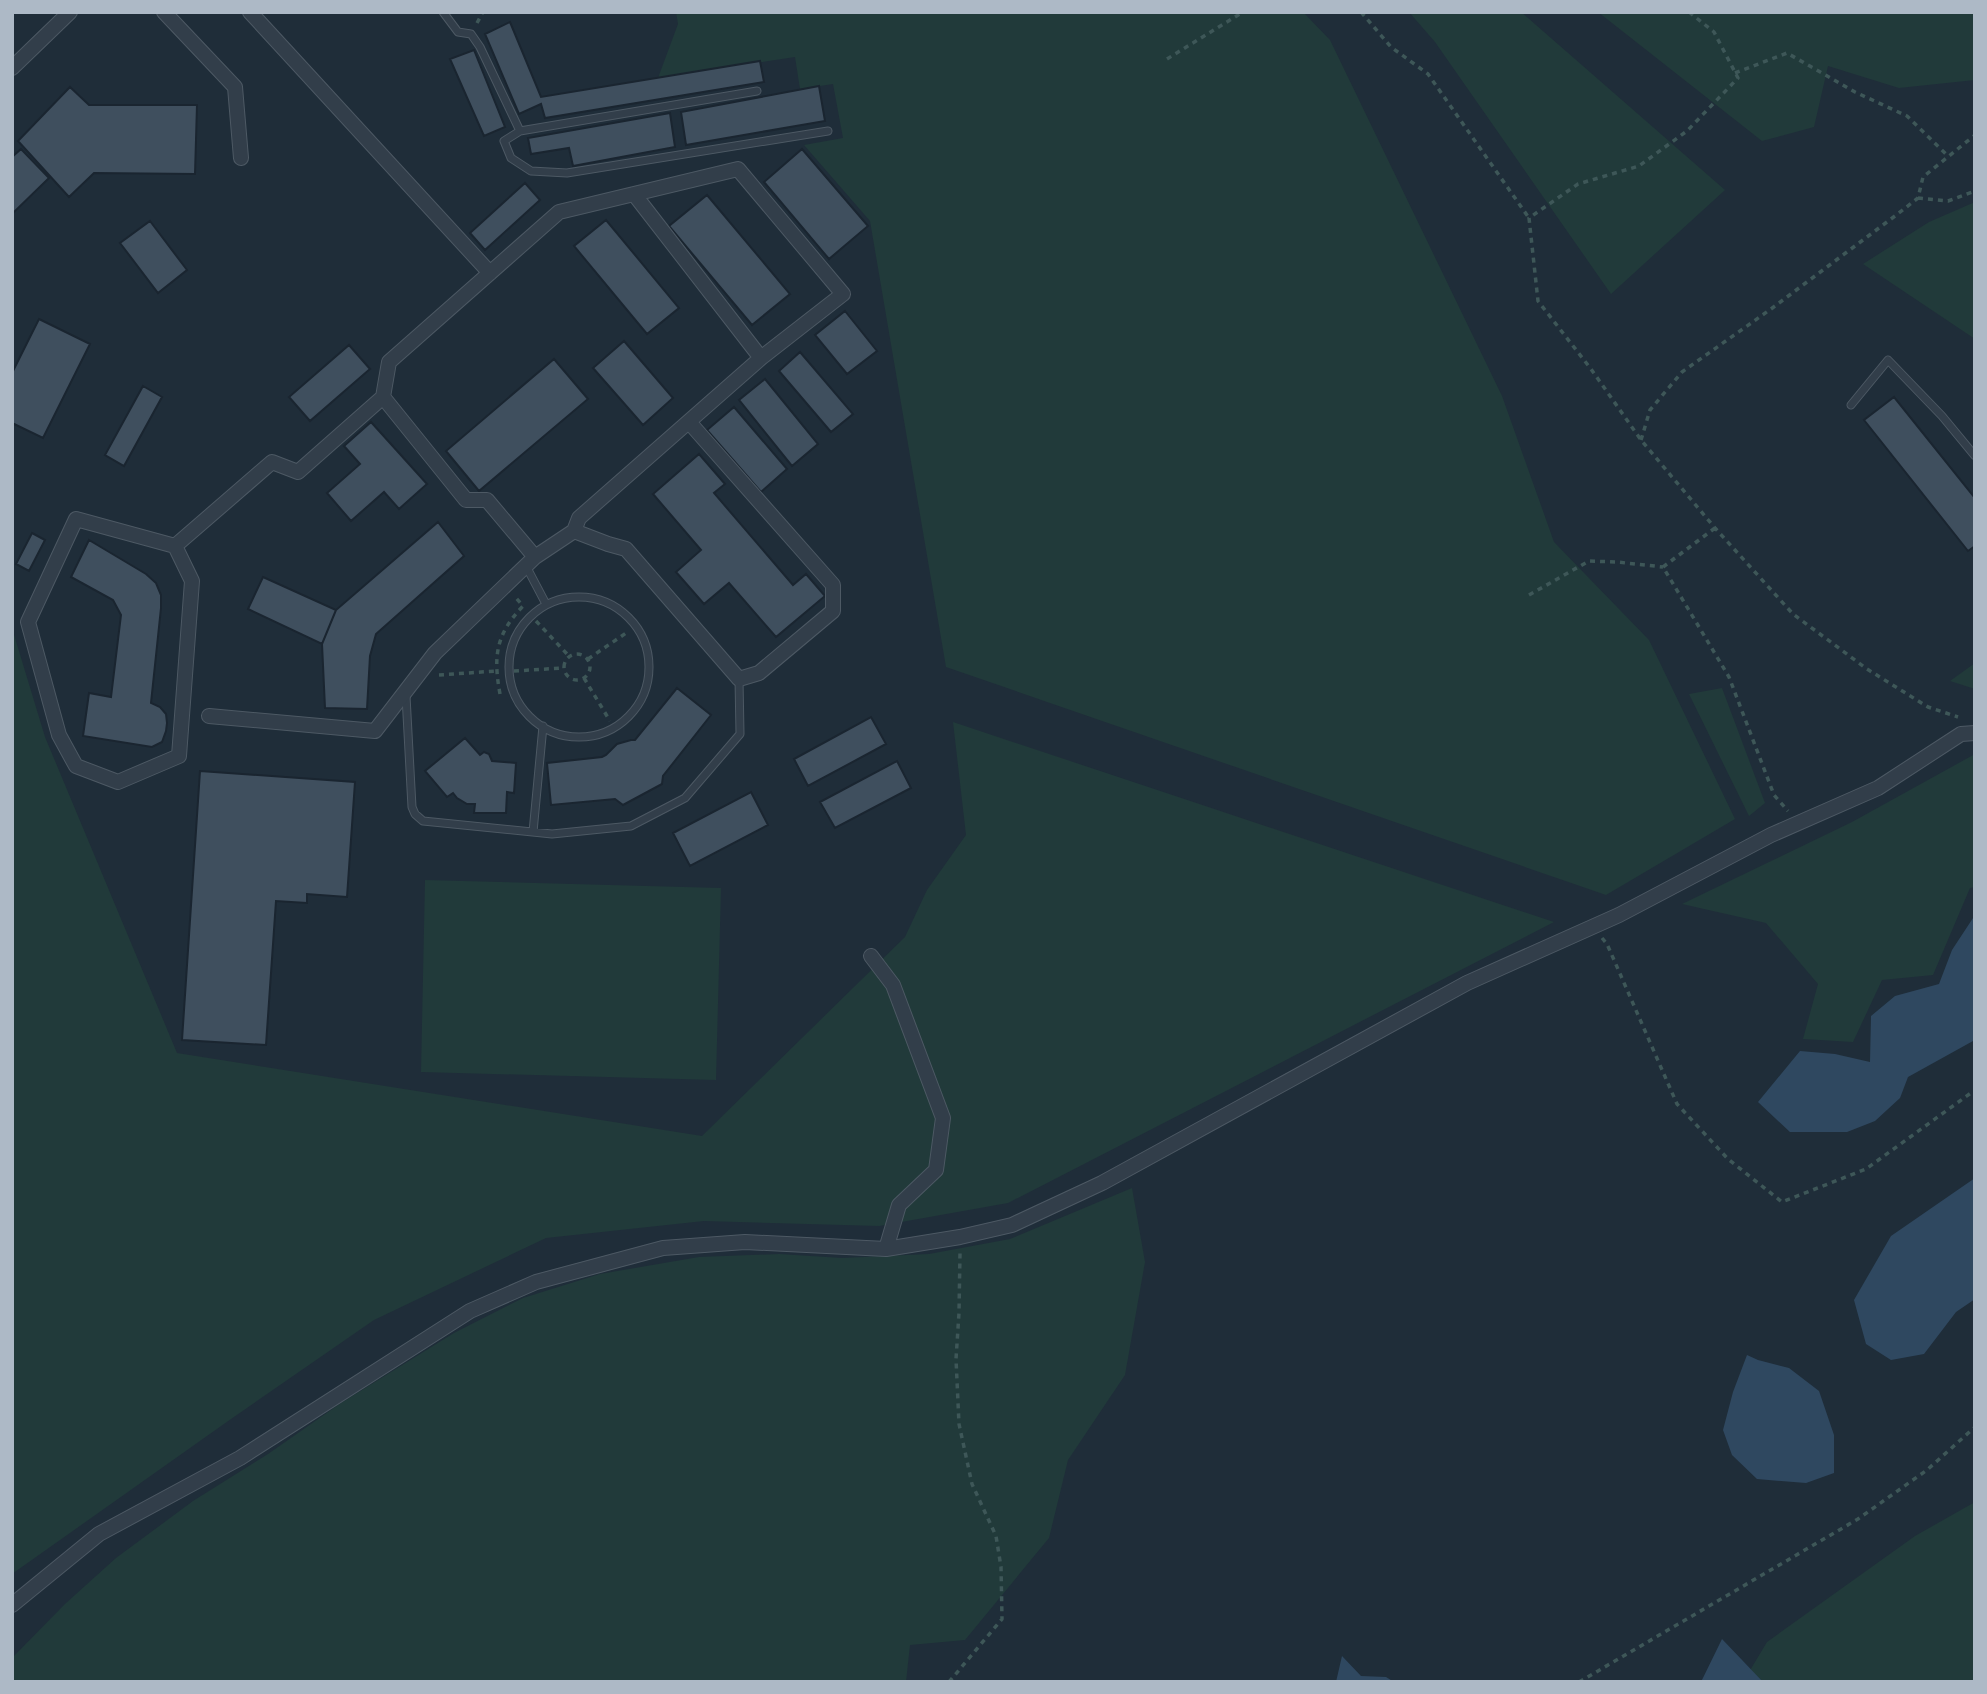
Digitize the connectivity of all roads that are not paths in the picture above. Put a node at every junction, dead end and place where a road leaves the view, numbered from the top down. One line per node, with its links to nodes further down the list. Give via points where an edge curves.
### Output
1 (70, 12): 5 (street)
2 (164, 12): 9 (street, via 235,87)
3 (250, 12): 11 (street)
4 (443, 12): 7 (lane, via 458,32 471,34 476,41)
5 (12, 68)
6 (757, 91): 7 (lane)
7 (520, 131): 8 (lane, via 504,141 511,158 531,171 567,173)
8 (828, 131)
9 (241, 158)
10 (634, 194): 11 (street, via 559,212); 12 (street); 12 (street, via 738,169 843,294)
11 (490, 273): 13 (street, via 389,362)
12 (761, 358): 15 (street)
13 (383, 397): 18 (street, via 298,472 272,462); 19 (street, via 466,500 487,500)
14 (1851, 405): 16 (lane, via 1888,360)
15 (689, 422): 17 (street, via 579,518); 21 (street, via 833,585 833,611 759,673)
16 (1975, 456)
17 (574, 531): 19 (street); 21 (street, via 626,549)
18 (175, 546): 18 (street, via 192,581 179,756 118,782 76,766 59,735 28,622 76,519)
19 (531, 561): 20 (lane); 22 (street, via 435,653)
20 (546, 604): 24 (lane, via 518,631 510,650 509,671 523,709); 24 (lane, via 568,597 591,597 613,605 636,626 649,661 647,684 638,705 623,722 603,733 580,737 557,734)
21 (739, 678): 26 (lane, via 740,734 685,798 631,826)
22 (405, 691): 23 (street, via 375,731); 26 (lane, via 415,814 423,821)
23 (209, 716)
24 (543, 726): 26 (lane)
25 (1975, 733): 28 (street, via 1961,734 1878,788 1771,835 1619,915 1467,983 1102,1183 1012,1225)
26 (533, 832)
27 (871, 956): 28 (street, via 893,985 943,1118 936,1170 899,1205)
28 (886, 1249): 29 (street, via 745,1242 663,1248 536,1282 470,1311 240,1458 99,1534)
29 (12, 1605)

